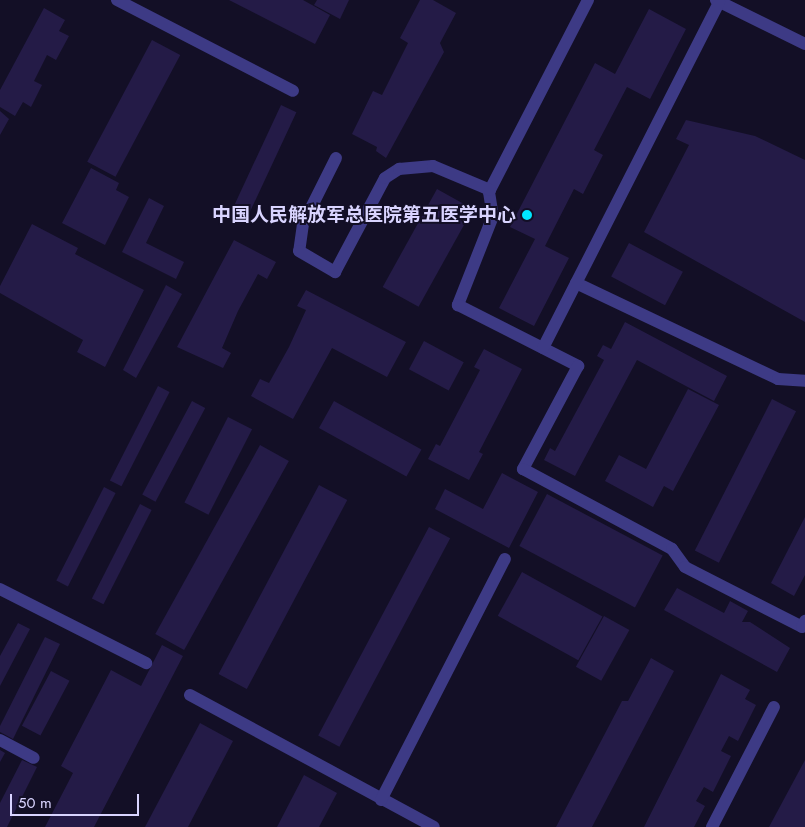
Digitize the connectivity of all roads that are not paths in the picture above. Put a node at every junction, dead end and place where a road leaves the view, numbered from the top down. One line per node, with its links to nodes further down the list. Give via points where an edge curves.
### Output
1 (118, 0): 5 (street)
2 (588, 0): 7 (street)
3 (717, 1): 4 (street); 8 (street)
4 (805, 44)
5 (293, 91)
6 (336, 158): 7 (street, via 302,224 300,252 335,272 385,178 399,169 433,166)
7 (490, 190): 9 (street, via 493,216 458,305)
8 (576, 283): 9 (street); 10 (street, via 778,379)
9 (543, 348): 13 (street, via 578,366 523,469 672,549 685,567 802,627)
10 (805, 381)
11 (505, 559): 19 (street)
12 (0, 589): 14 (street)
13 (805, 621)
14 (146, 663)
15 (190, 695): 19 (street)
16 (774, 707): 21 (street)
17 (0, 740): 18 (street)
18 (34, 758)
19 (381, 800): 20 (street)
20 (434, 827)
21 (712, 827)

